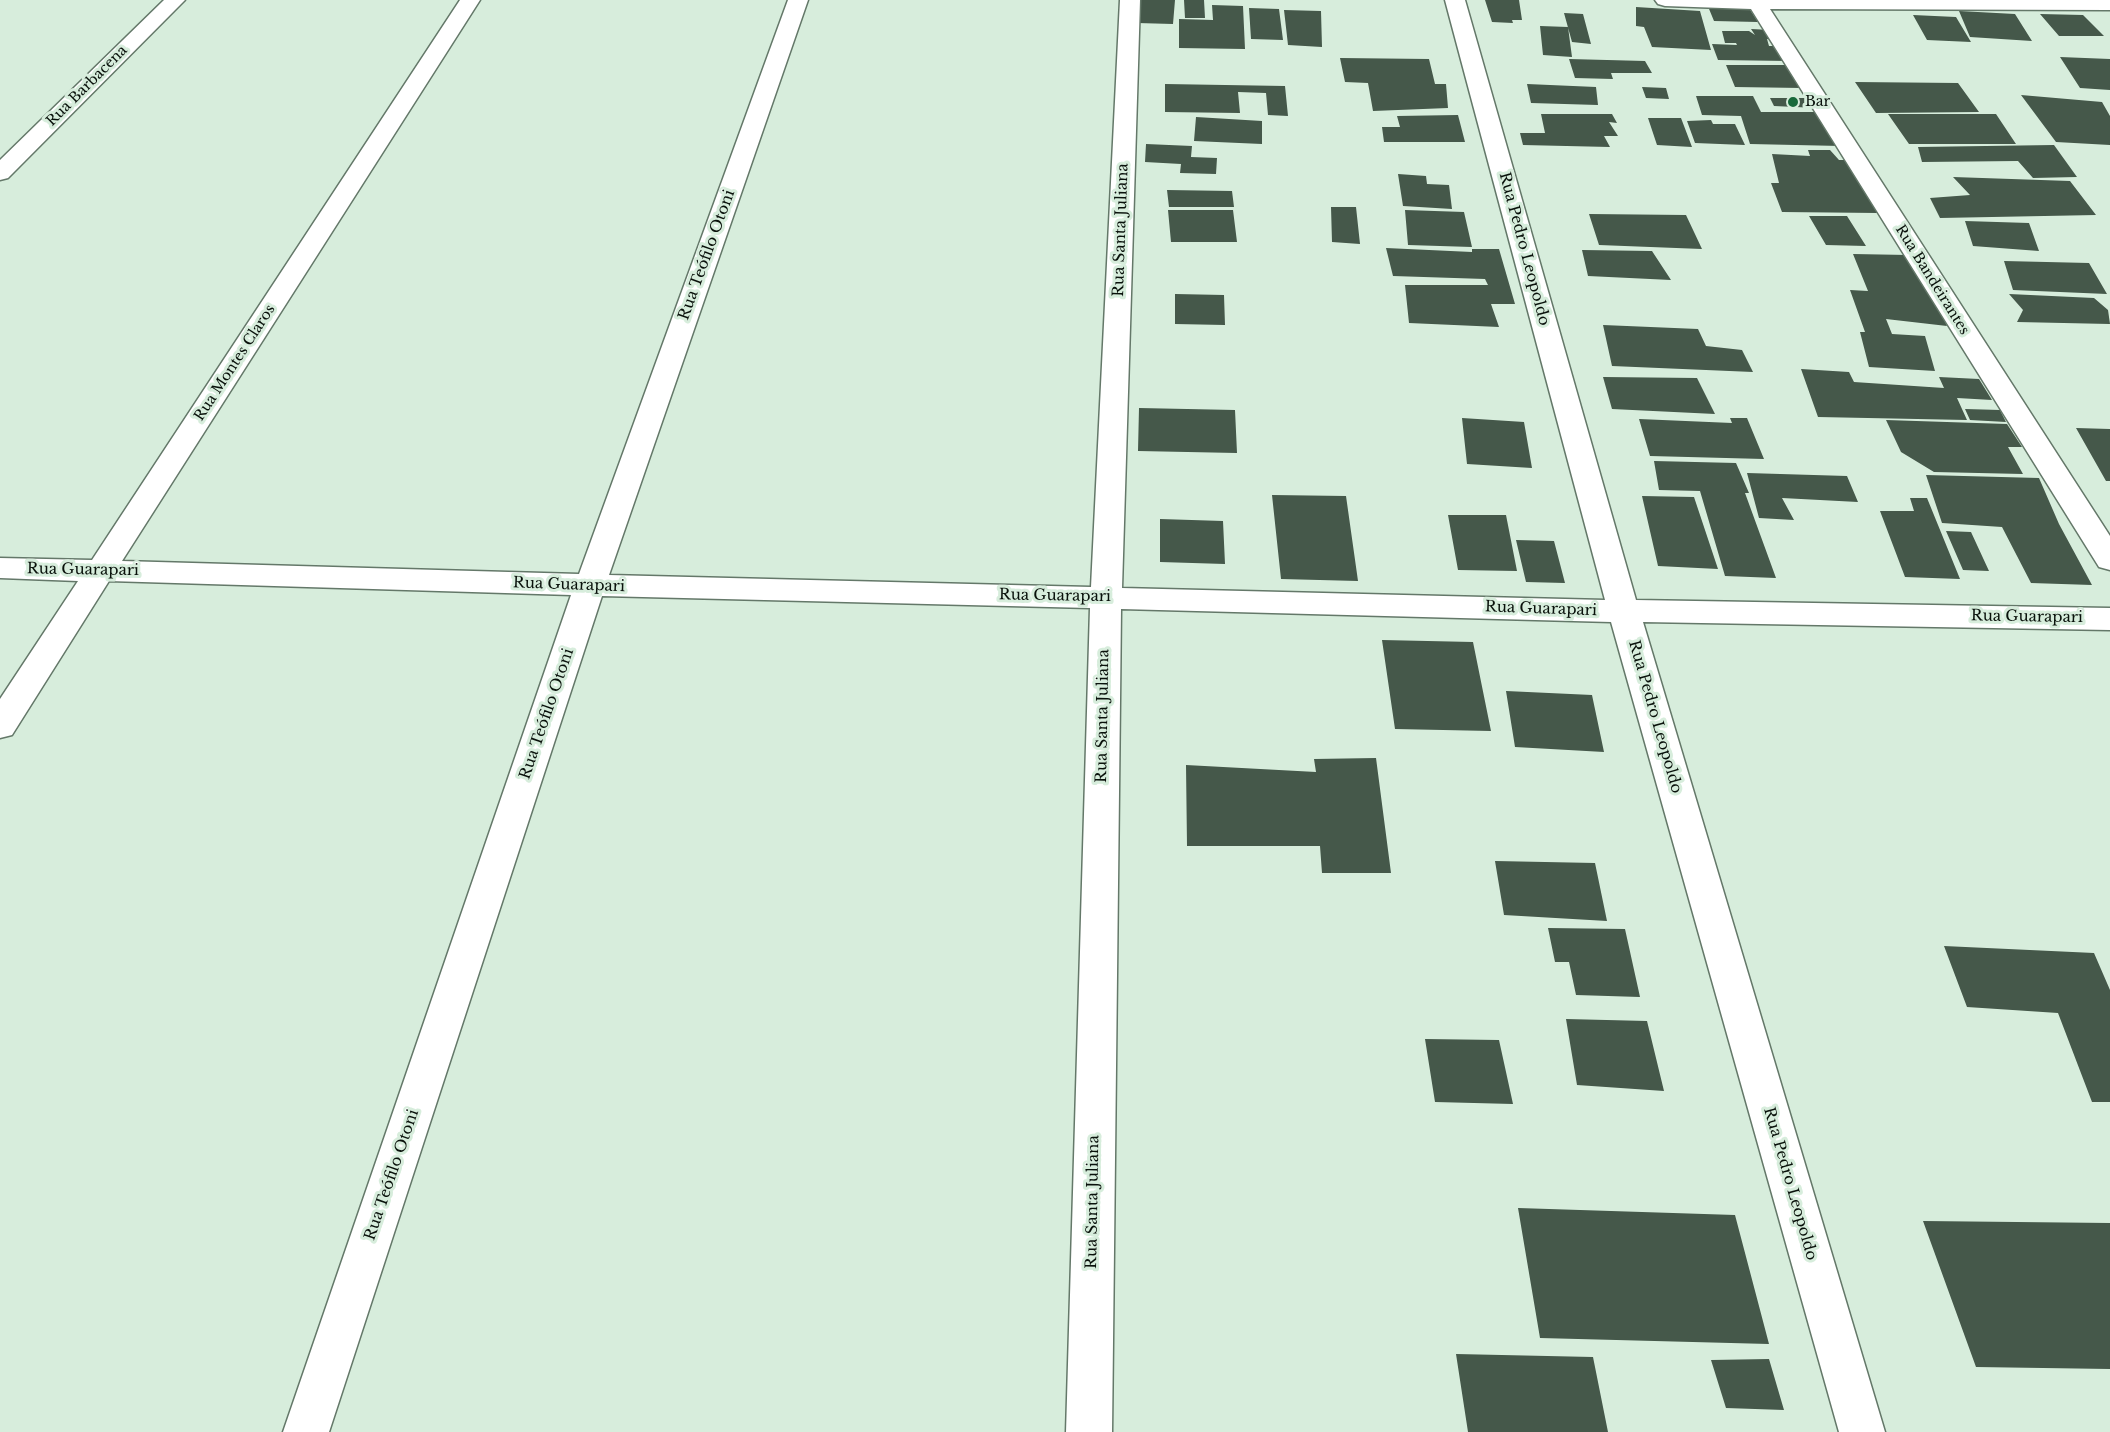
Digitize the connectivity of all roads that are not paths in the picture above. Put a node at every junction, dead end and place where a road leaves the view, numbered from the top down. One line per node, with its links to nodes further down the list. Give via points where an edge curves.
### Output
1 (175, 0): 10 (street, Rua Barbacena)
2 (470, 0): 13 (street, Rua Montes Claros)
3 (798, 0): 14 (street, Rua Teófilo Otoni)
4 (1130, 0): 15 (street, Rua Santa Juliana)
5 (1455, 0): 16 (street, Rua Pedro Leopoldo)
6 (1665, 0): 7 (street)
7 (1756, 1): 8 (street); 11 (street, Rua Bandeirantes)
8 (2097, 3): 9 (street)
9 (2110, 23)
10 (0, 173)
11 (2110, 560)
12 (0, 568): 13 (street, Rua Guarapari)
13 (101, 570): 14 (street, Rua Guarapari); 18 (street, Rua Montes Claros)
14 (590, 585): 15 (street, Rua Guarapari); 19 (street, Rua Teófilo Otoni)
15 (1106, 597): 16 (street, Rua Guarapari); 20 (street, Rua Santa Juliana)
16 (1624, 611): 17 (street, Rua Guarapari); 21 (street, Rua Pedro Leopoldo)
17 (2110, 619)
18 (0, 726)
19 (306, 1432)
20 (1089, 1432)
21 (1862, 1432)

